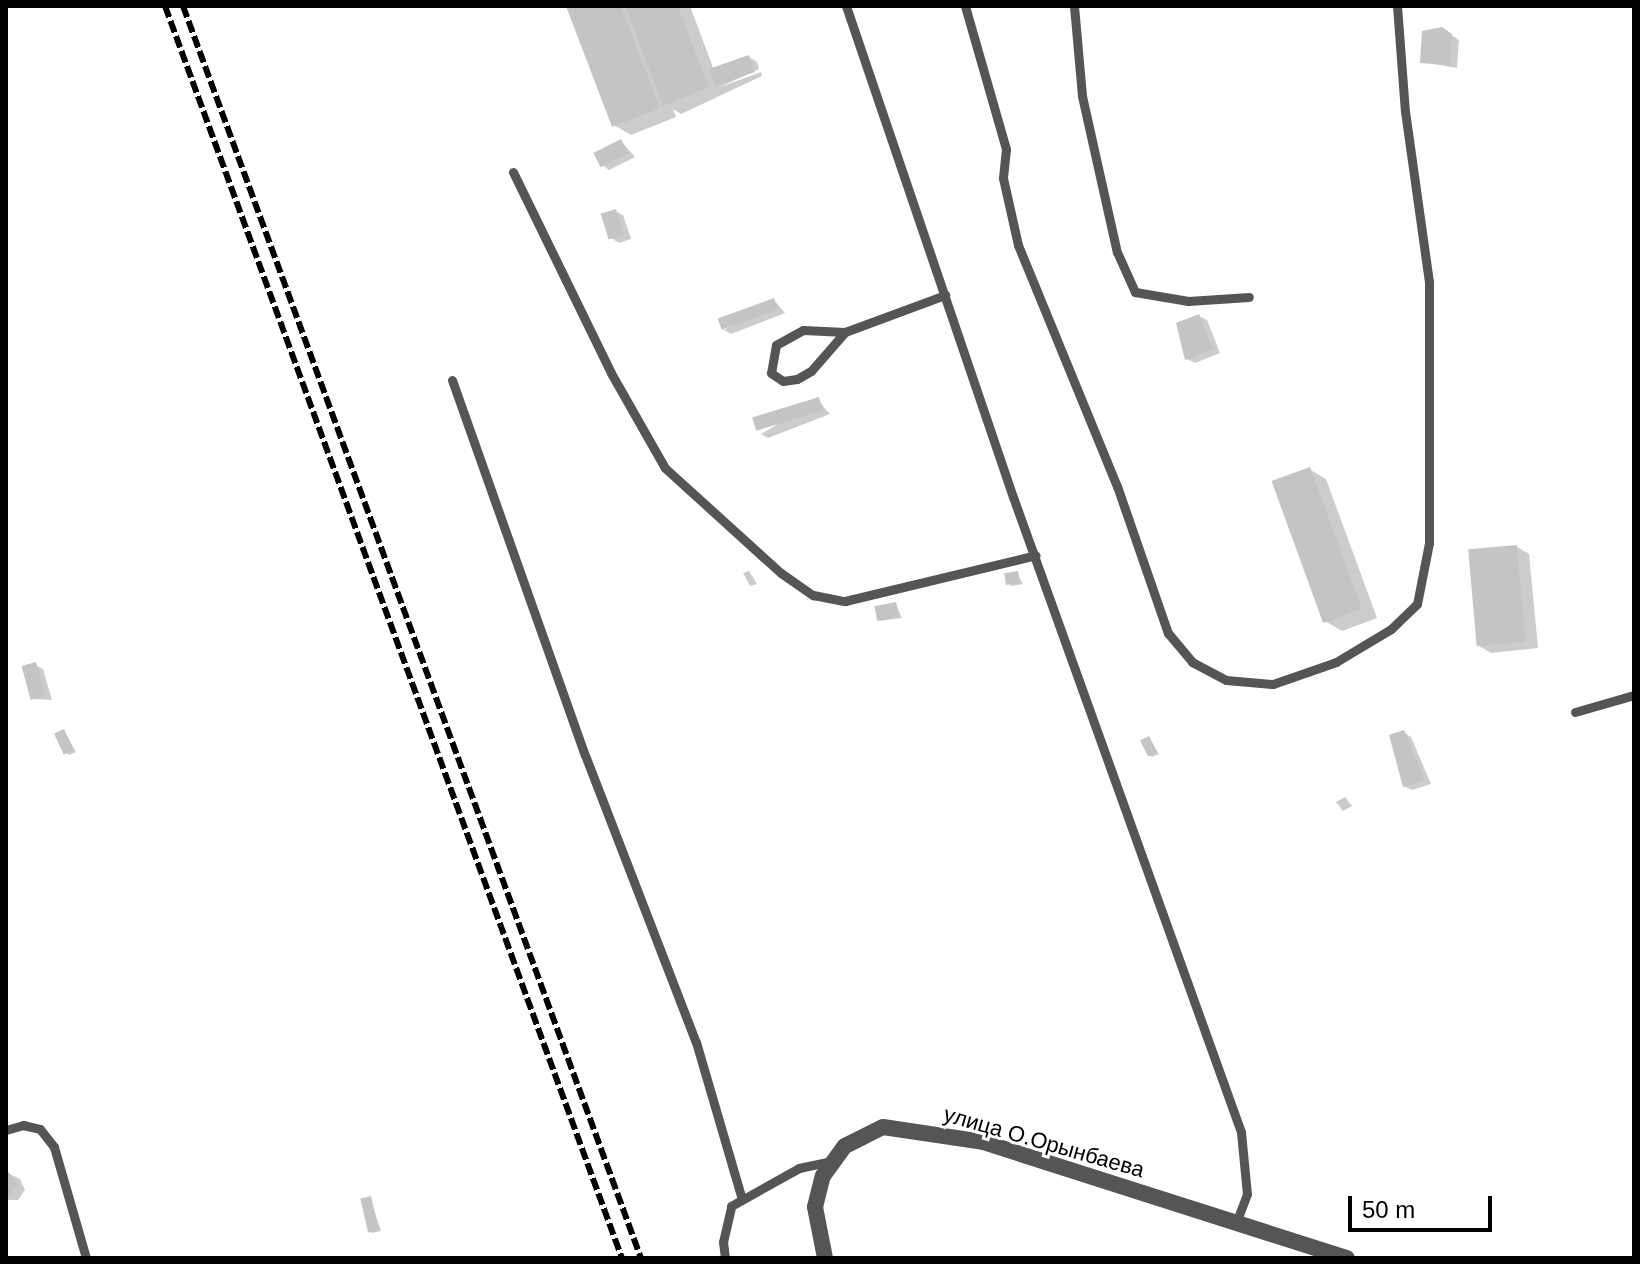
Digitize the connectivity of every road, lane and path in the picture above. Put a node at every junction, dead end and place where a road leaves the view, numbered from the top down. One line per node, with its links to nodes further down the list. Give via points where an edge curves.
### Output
1 (846, 6): 6 (lane)
2 (965, 6): 4 (lane, via 1006,149 1003,178 1018,245 1117,486 1168,633 1192,662 1226,680 1273,684 1336,662 1391,629 1417,604 1429,543 1429,282 1405,112)
3 (1074, 6): 7 (lane, via 1082,96 1117,252 1135,292 1188,301)
4 (1397, 6)
5 (513, 172): 10 (lane, via 611,373 665,468 781,573 813,595 845,601)
6 (945, 295): 8 (lane); 10 (lane)
7 (1249, 297)
8 (845, 332): 8 (lane, via 811,371 783,381 771,373 776,345 803,330)
9 (452, 380): 15 (lane, via 585,755 696,1042)
10 (1036, 555): 16 (lane, via 1241,1132 1247,1194)
11 (1634, 695): 12 (lane)
12 (1575, 712)
13 (6, 1130): 17 (lane, via 23,1125 40,1129 54,1147)
14 (835, 1160): 15 (lane, via 799,1168); 16 (street, улица О.Орынбаева, via 845,1146 883,1127 936,1132); 19 (street, улица О.Орынбаева, via 823,1176 815,1207)
15 (742, 1199): 18 (lane, via 731,1206)
16 (1236, 1222): 20 (street, улица О.Орынбаева)
17 (86, 1258)
18 (725, 1258)
19 (825, 1258)
20 (1347, 1258)

